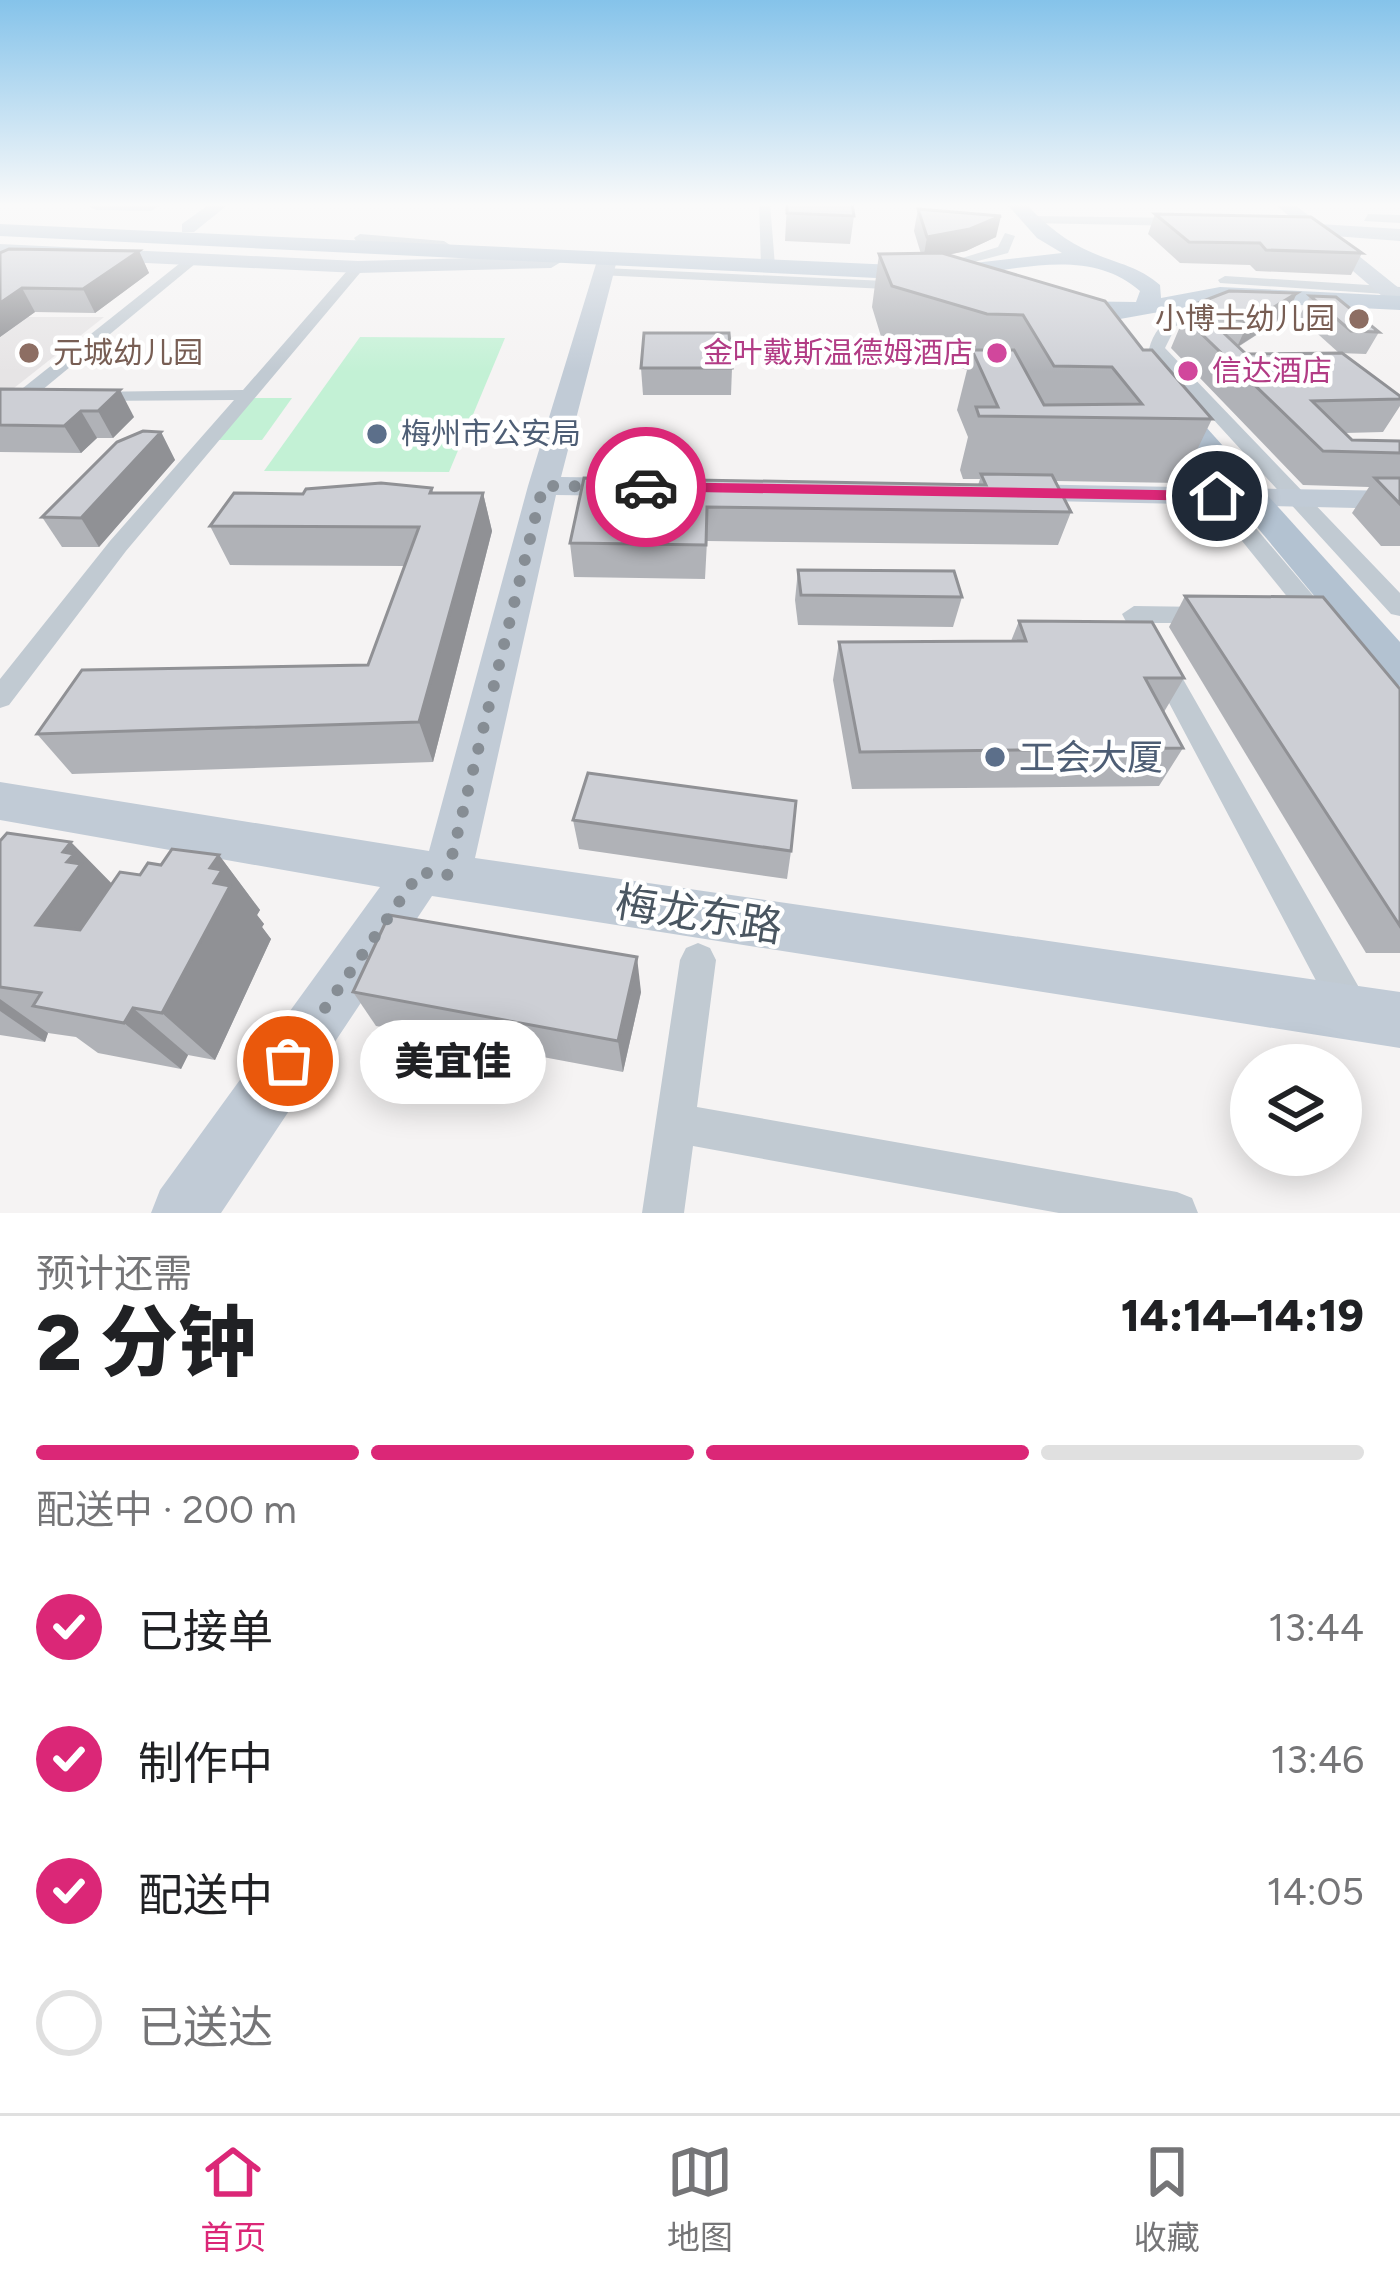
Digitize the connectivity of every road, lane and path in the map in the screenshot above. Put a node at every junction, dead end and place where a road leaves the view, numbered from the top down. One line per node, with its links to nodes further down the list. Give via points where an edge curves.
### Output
1 (194, 259): 26 (street)
2 (342, 260): 24 (street)
3 (498, 260): 13 (main road)
4 (502, 260): 13 (street)
5 (709, 260): 15 (main road)
6 (768, 260): 15 (street)
7 (972, 260): 15 (street, via 950,266)
8 (1021, 260): 16 (main road)
9 (1045, 260): 16 (main road)
10 (1071, 260): 14 (main road)
11 (1091, 260): 14 (main road)
12 (1353, 260): 21 (street)
13 (551, 262): 17 (main road)
14 (1095, 262): 18 (main road)
15 (768, 263): 16 (main road, via 939,274)
16 (1018, 264): 23 (main road, via 1007,280)
17 (605, 268): 20 (street); 23 (main road, via 945,281); 28 (street)
18 (1128, 272): 21 (main road, via 1212,288); 22 (main road, via 1150,286)
19 (1226, 280): 21 (street)
20 (957, 294)
21 (1400, 300): 22 (main road, via 1220,293); 31 (street, via 1229,302 1189,311 1159,334 1157,349)
22 (1143, 306): 23 (main road, via 1094,313); 31 (main road, via 1131,332 1135,346)
23 (1035, 308): 31 (main road, via 1113,340)
24 (251, 395): 26 (street); 39 (street, via 118,546)
25 (0, 396): 26 (street)
26 (23, 396)
27 (1150, 415): 31 (street)
28 (543, 486): 29 (street); 41 (street)
29 (659, 488)
30 (984, 493): 31 (street)
31 (1259, 497): 32 (street); 33 (street); 36 (main road); 37 (main road)
32 (1400, 500)
33 (1400, 608)
34 (1225, 615): 43 (street, via 1134,614)
35 (1271, 615): 36 (street)
36 (1333, 621): 38 (main road)
37 (1400, 640)
38 (1400, 670)
39 (0, 698)
40 (0, 801): 41 (street, 梅龙东路)
41 (433, 874): 43 (street, 梅龙东路); 46 (street)
42 (698, 960): 44 (street)
43 (1377, 1017)
44 (675, 1123): 45 (street); 47 (street)
45 (1076, 1206): 48 (street)
46 (183, 1213)
47 (663, 1213)
48 (1177, 1213)

